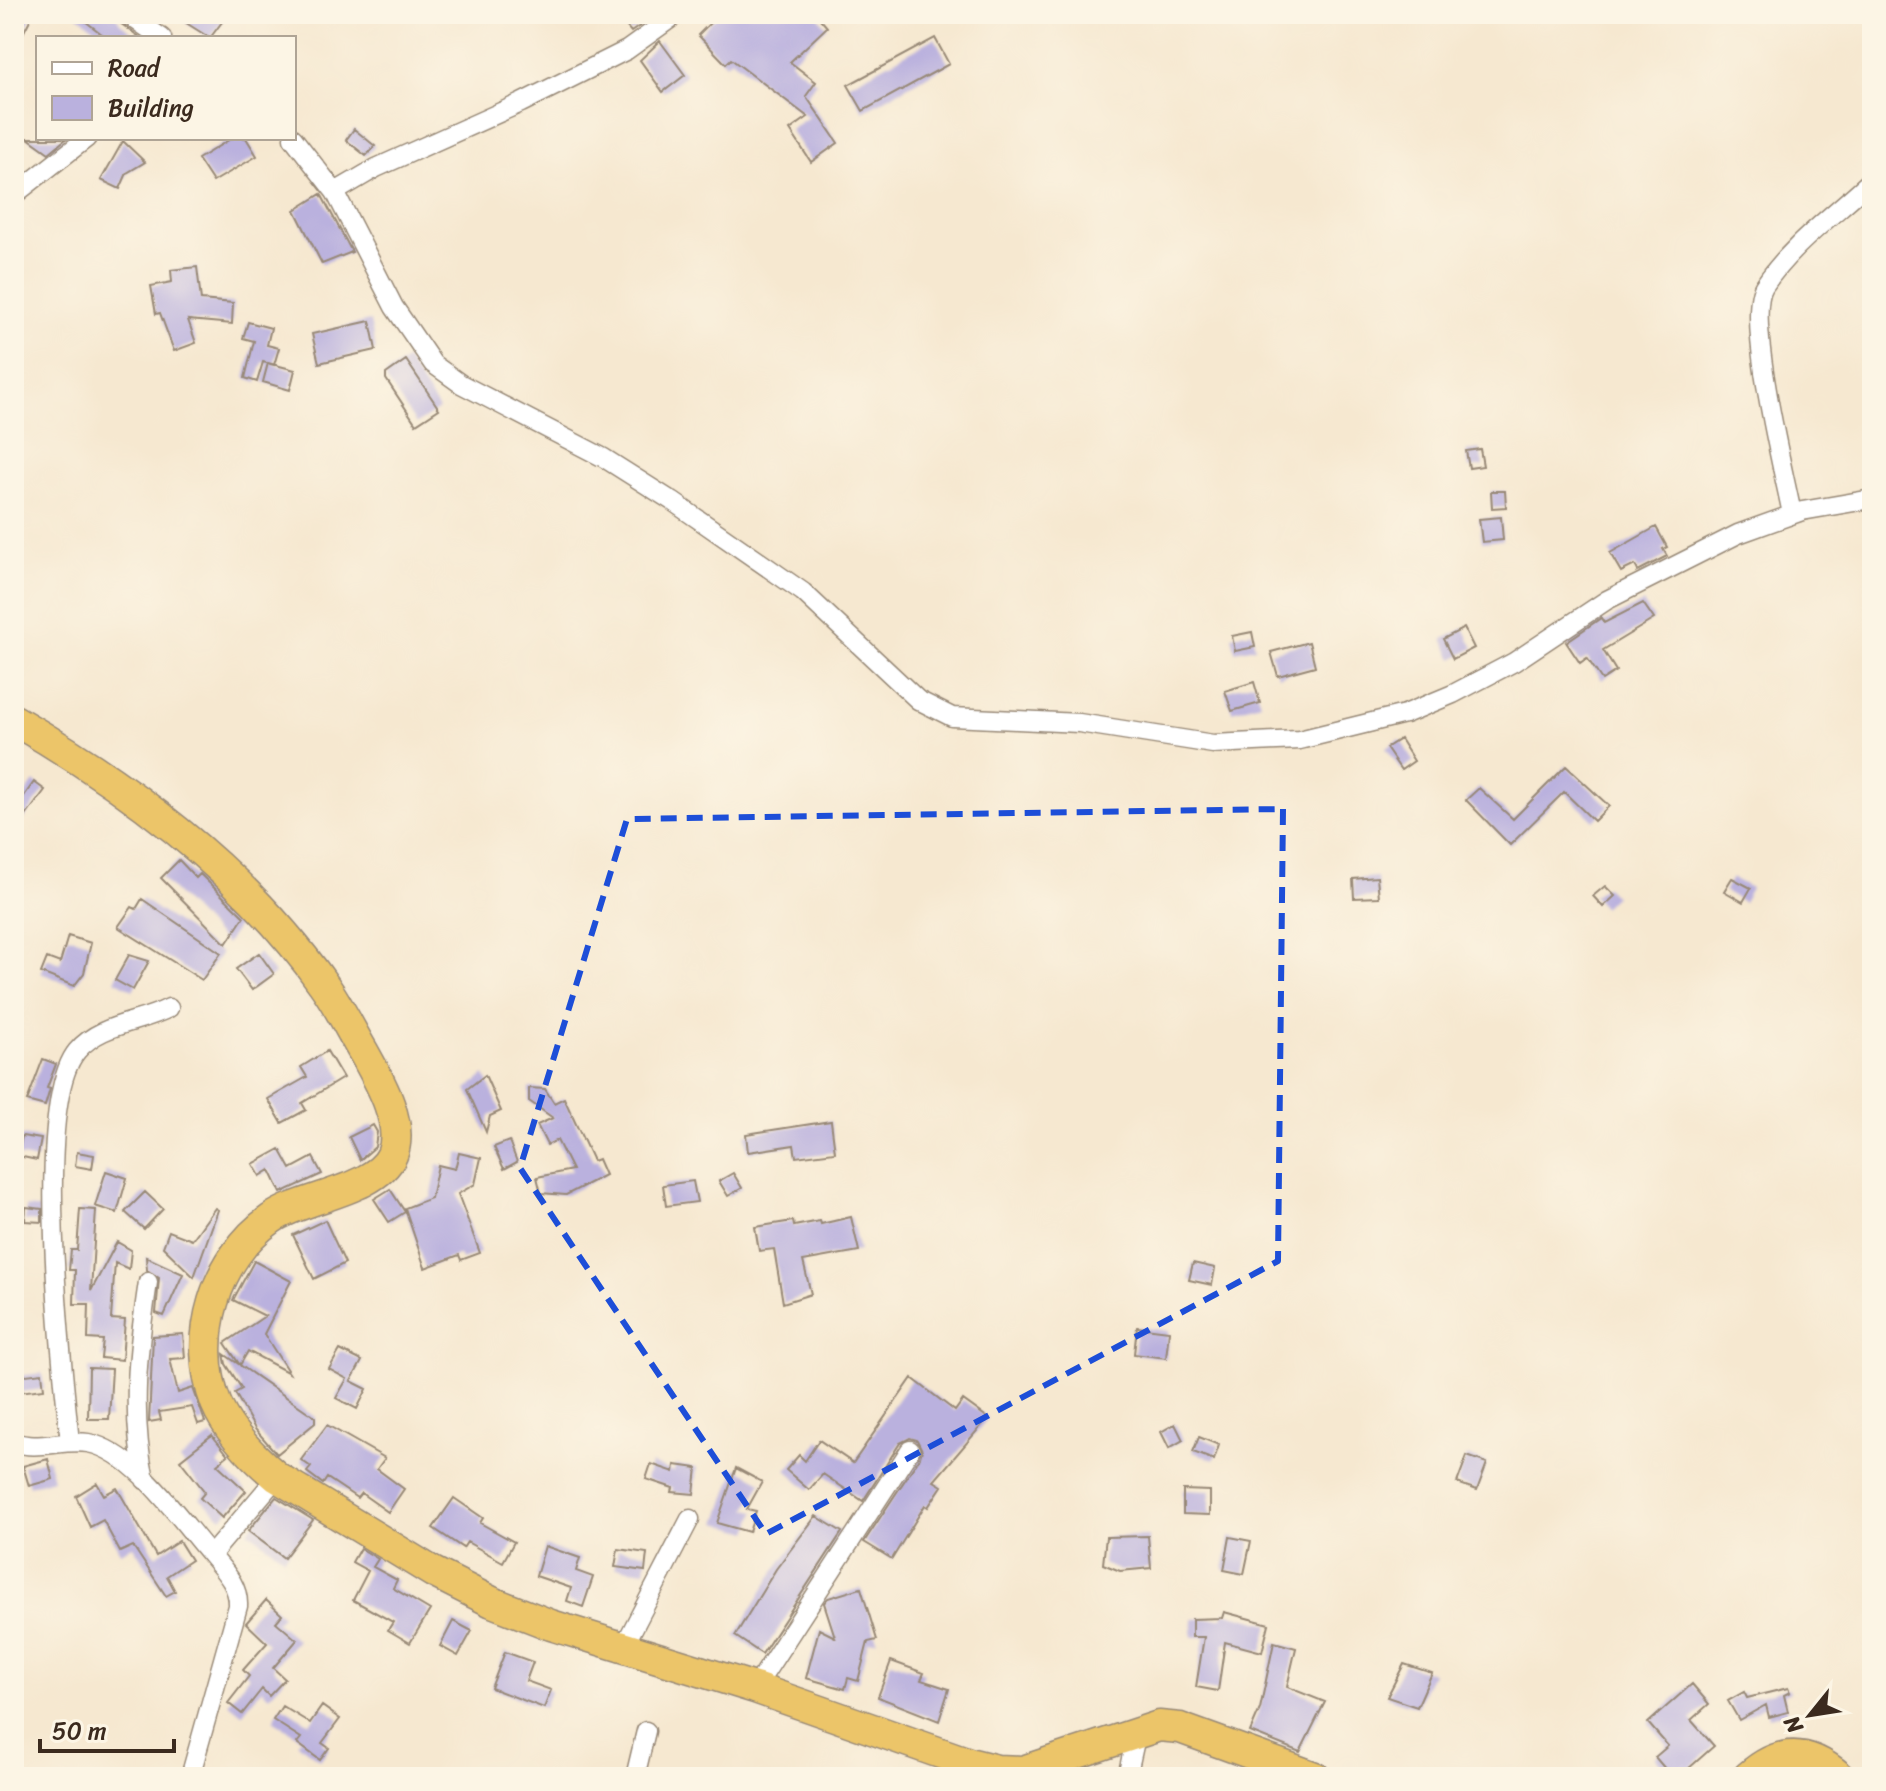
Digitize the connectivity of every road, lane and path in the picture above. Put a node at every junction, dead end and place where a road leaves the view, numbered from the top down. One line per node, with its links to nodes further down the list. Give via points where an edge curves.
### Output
1 (127, 14): 3 (street)
2 (677, 14): 7 (street, via 627,50)
3 (159, 36)
4 (84, 140): 8 (street)
5 (295, 140): 7 (street)
6 (1869, 182): 10 (street, via 1782,264 1762,288 1757,307)
7 (335, 192): 10 (street, via 394,307 433,364 672,501 803,592 918,700 952,717 1079,723 1213,744 1314,737 1405,714 1453,694 1514,662 1607,600 1738,534)
8 (14, 195)
9 (1872, 499): 10 (street)
10 (1792, 514)
11 (14, 720): 17 (highway, via 143,803 229,876 326,987 389,1105 396,1136 391,1157 358,1183 272,1218 245,1240 210,1312 208,1369 216,1403 256,1459)
12 (169, 1008): 15 (street, via 105,1029 89,1040 75,1053 59,1093 54,1255)
13 (148, 1282): 18 (street, via 136,1363)
14 (14, 1442): 15 (street)
15 (70, 1442): 18 (street, via 108,1451)
16 (910, 1450): 22 (street)
17 (277, 1477): 20 (street); 21 (highway, via 469,1590)
18 (145, 1480): 20 (street)
19 (690, 1519): 21 (street)
20 (211, 1555): 26 (street, via 232,1580 238,1606)
21 (623, 1648): 22 (highway)
22 (755, 1688): 25 (highway, via 969,1763)
23 (646, 1731): 27 (street)
24 (1137, 1732): 25 (highway); 28 (street); 29 (highway, via 1180,1728)
25 (1022, 1774)
26 (190, 1777)
27 (635, 1777)
28 (1127, 1777)
29 (1315, 1777)
30 (1748, 1777): 31 (highway, via 1772,1758 1792,1754 1815,1759)
31 (1840, 1777)

